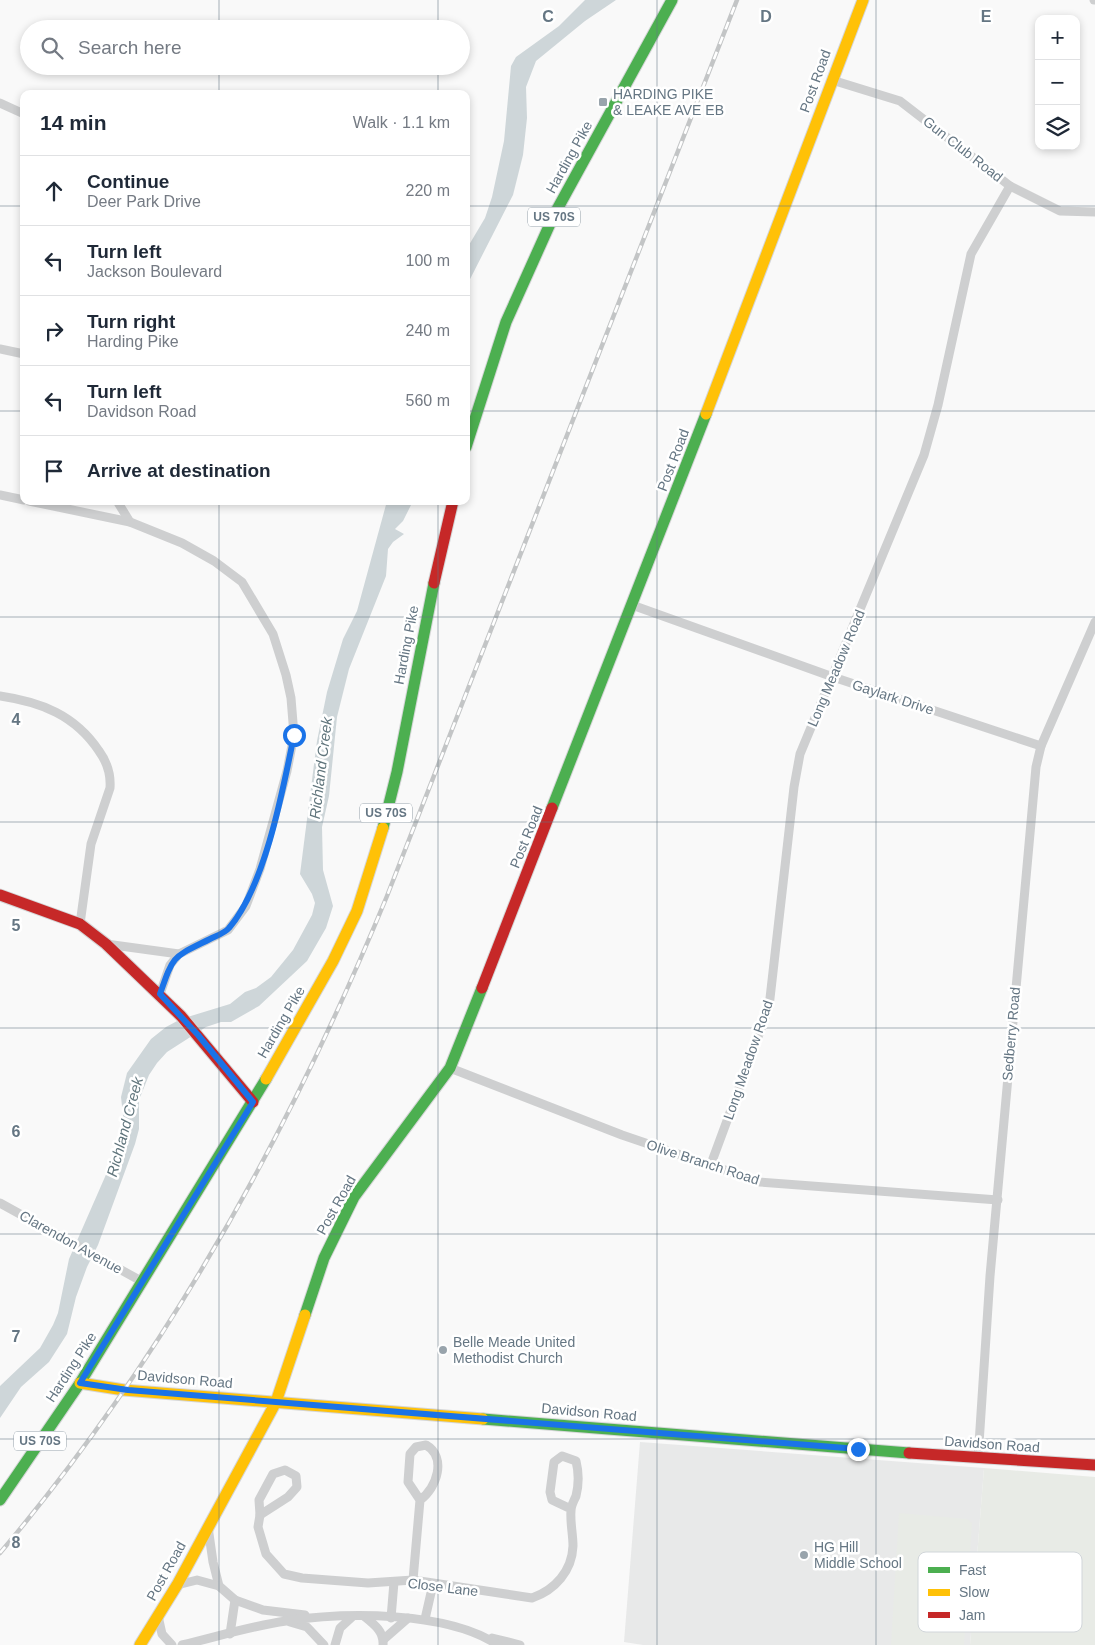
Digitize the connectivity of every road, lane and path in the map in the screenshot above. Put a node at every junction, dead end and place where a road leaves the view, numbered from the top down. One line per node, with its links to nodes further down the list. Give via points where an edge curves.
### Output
1 (672, 0): 10 (street, Harding Pike / US 70S, via 554,215 506,322)
2 (863, 0): 3 (street, Post Road)
3 (832, 80): 6 (street, Gun Club Road, via 900,101); 17 (street, Post Road)
4 (0, 103): 5 (street)
5 (20, 112)
6 (1010, 186): 7 (street, Gun Club Road, via 1060,211); 19 (street, Long Meadow Road, via 972,254 924,455)
7 (1095, 212)
8 (0, 349): 9 (street)
9 (20, 353)
10 (470, 434)
11 (0, 495): 12 (street)
12 (20, 499)
13 (48, 505): 16 (street)
14 (119, 505): 16 (street)
15 (452, 505): 28 (street, Harding Pike / US 70S, via 396,772 378,846 357,912)
16 (130, 522): 25 (street, via 214,560 242,582 273,634 291,698 294,735 287,771 260,869 246,906 228,930)
17 (632, 605): 19 (street, Gaylark Drive); 27 (street, Post Road)
18 (1095, 622): 21 (street, Sedberry Road)
19 (833, 677): 21 (street, Gaylark Drive); 29 (street, Long Meadow Road, via 798,762 769,1007)
20 (0, 696): 23 (street, via 27,700 72,720 91,738 105,760 111,779 110,788 91,844)
21 (1041, 746): 30 (street, Sedberry Road, via 1035,776)
22 (0, 895): 23 (street)
23 (80, 924): 24 (street)
24 (106, 944): 25 (street); 26 (street)
25 (179, 954): 26 (street, via 170,965)
26 (160, 994): 28 (street)
27 (450, 1068): 29 (street, Olive Branch Road, via 622,1135); 34 (street, Post Road, via 354,1197 324,1258)
28 (253, 1102): 32 (street, Harding Pike / US 70S)
29 (711, 1164): 30 (street, Olive Branch Road, via 760,1182)
30 (998, 1200): 35 (street, Sedberry Road)
31 (0, 1203): 32 (street, Clarendon Avenue)
32 (143, 1282): 33 (street, Harding Pike / US 70S)
33 (80, 1383): 34 (street, Davidson Road, via 124,1390); 37 (street, Harding Pike / US 70S)
34 (276, 1402): 35 (street, Davidson Road); 41 (street, Post Road)
35 (978, 1458): 36 (street, Davidson Road)
36 (1095, 1465)
37 (0, 1500)
38 (420, 1500): 38 (street, via 435,1483 437,1456 434,1449 426,1445 416,1447 410,1454 408,1482); 42 (street)
39 (571, 1509): 39 (street, Close Lane, via 579,1472 576,1461 562,1456 554,1462 550,1492 552,1500); 45 (street, Close Lane, via 573,1548 569,1563 558,1583 541,1595 523,1598)
40 (260, 1514): 40 (street, Close Lane, via 288,1497 297,1487 296,1476 285,1470 273,1474 259,1500); 43 (street, Close Lane, via 258,1527 266,1554 284,1574 324,1580)
41 (208, 1525): 44 (street, Post Road); 46 (street)
42 (413, 1580): 43 (street, Close Lane); 45 (street, Close Lane)
43 (394, 1582): 52 (street)
44 (177, 1584): 46 (street, via 197,1580); 48 (street, Post Road)
45 (433, 1584): 54 (street)
46 (220, 1586): 47 (street)
47 (236, 1600): 49 (street, via 263,1610); 56 (street)
48 (158, 1616): 59 (street, Post Road); 60 (street, via 162,1634)
49 (326, 1617): 50 (street); 55 (street)
50 (352, 1617): 51 (street); 63 (street, via 340,1628)
51 (365, 1618): 52 (street); 58 (street, via 378,1627)
52 (391, 1618): 53 (street)
53 (408, 1618): 54 (street); 58 (street)
54 (425, 1619): 57 (street)
55 (285, 1621): 56 (street); 62 (street, via 307,1627)
56 (230, 1634): 61 (street)
57 (484, 1637): 64 (street); 65 (street)
58 (383, 1642)
59 (140, 1645)
60 (172, 1645)
61 (182, 1645)
62 (324, 1645)
63 (336, 1645)
64 (498, 1645)
65 (520, 1645)

